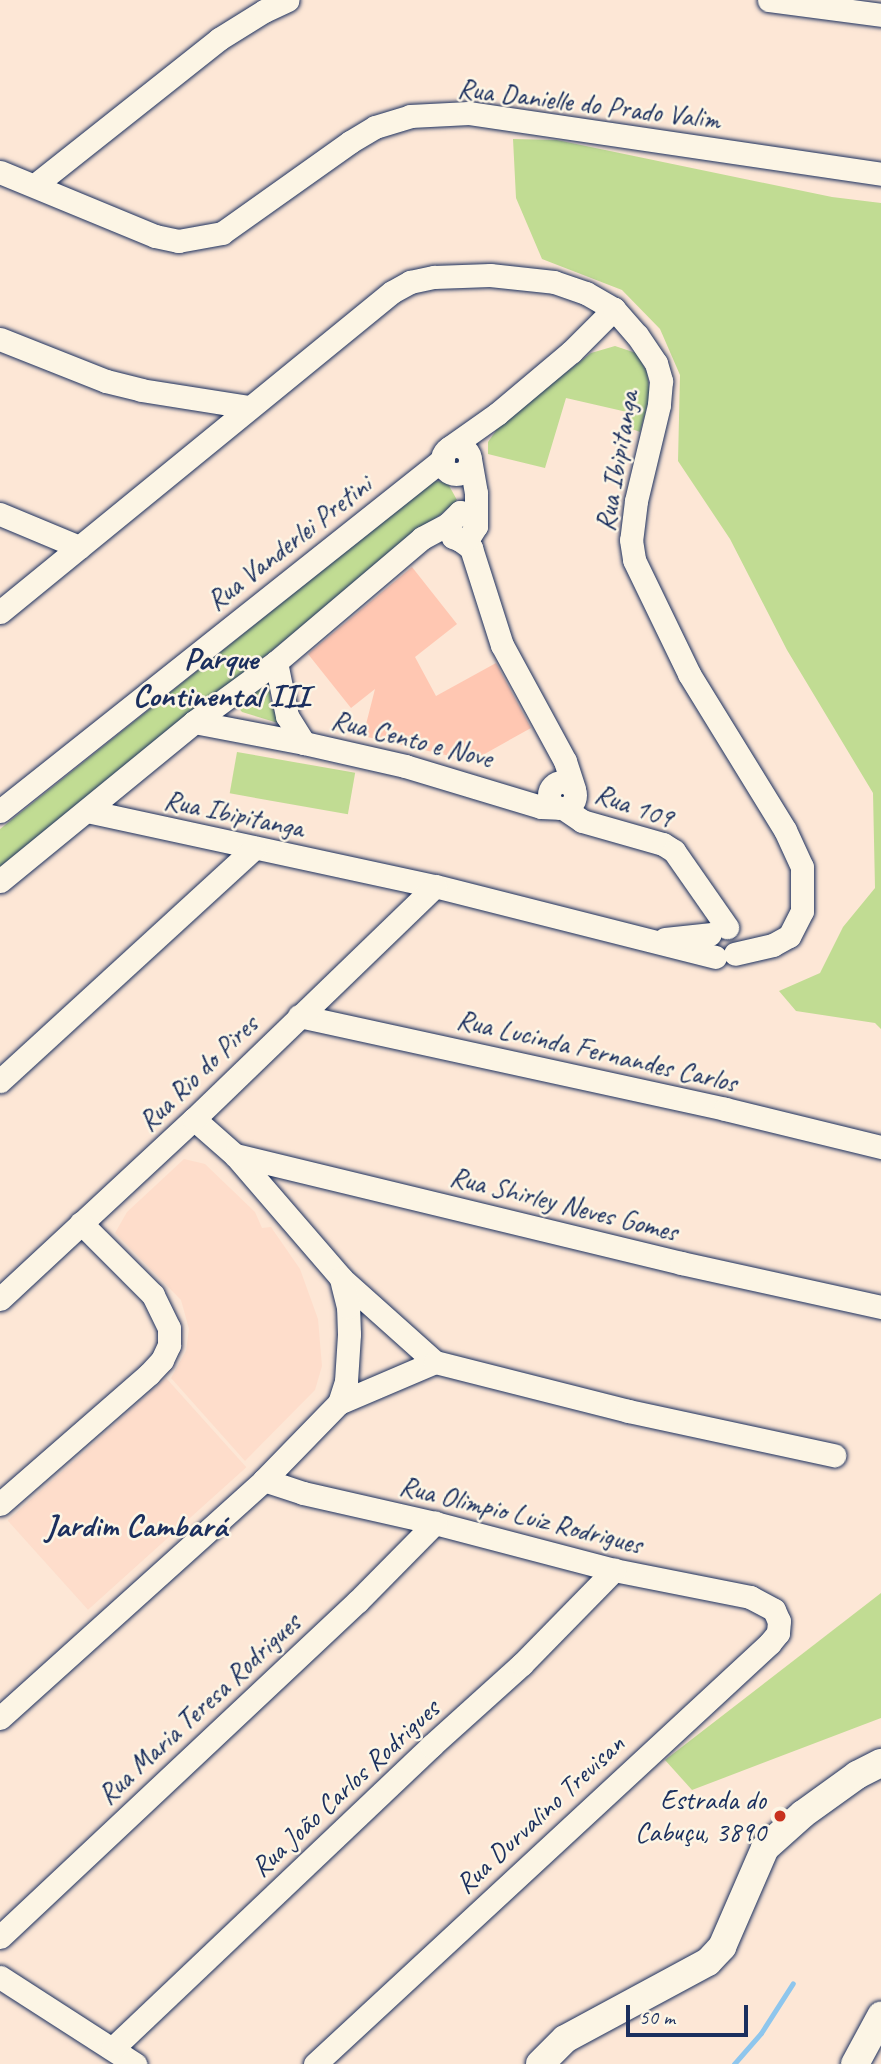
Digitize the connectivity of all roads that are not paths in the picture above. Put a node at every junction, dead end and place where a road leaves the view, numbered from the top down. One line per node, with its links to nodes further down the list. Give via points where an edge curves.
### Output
1 (288, 0): 6 (street, via 219,39)
2 (769, 0): 3 (street)
3 (881, 15)
4 (0, 172): 6 (street, Rua Danielle do Prado Valim)
5 (881, 174): 6 (street, Rua Danielle do Prado Valim, via 469,113 410,116 376,127 222,233 201,239 177,241 155,236)
6 (35, 185)
7 (614, 309): 9 (street, Rua Ibipitanga, via 586,293 526,277 434,277 410,282 374,304); 10 (street, Rua Vanderlei Pretini, via 497,414); 25 (street, Rua Ibipitanga, via 656,363 661,381 660,405 636,501 631,540 634,561 689,674 785,830 802,867 802,911 789,936 773,945)
8 (0, 339): 9 (street, via 106,381)
9 (248, 407): 13 (street, Rua Ibipitanga)
10 (455, 461): 12 (street); 20 (street, Rua Vanderlei Pretini, via 417,478)
11 (0, 514): 13 (street)
12 (462, 529): 15 (street, via 413,546); 19 (street, via 502,645 554,745)
13 (79, 547): 14 (street, Rua Ibipitanga)
14 (0, 612)
15 (276, 662): 16 (street); 17 (street, Rua Cento e Nove, via 286,716)
16 (194, 722): 17 (street); 21 (street)
17 (304, 743): 18 (street, Rua Cento e Nove)
18 (508, 795): 19 (street, Rua 109, via 534,805)
19 (562, 797): 25 (street, Rua 109, via 582,821 674,851 706,898)
20 (0, 811)
21 (87, 811): 22 (street, Rua Ibipitanga); 23 (street)
22 (254, 848): 24 (street, Rua Ibipitanga); 27 (street)
23 (0, 881)
24 (435, 886): 25 (street, Rua Ibipitanga, via 655,941); 26 (street, Rua Rio do Pires)
25 (723, 940)
26 (299, 1016): 28 (street, Rua Rio do Pires); 29 (street, Rua Lucinda Fernandes Carlos)
27 (0, 1081)
28 (194, 1119): 30 (street); 31 (street, Rua Rio do Pires)
29 (881, 1147)
30 (235, 1155): 32 (street); 34 (street, Rua Shirley Neves Gomes)
31 (81, 1223): 33 (street, Rua Rio do Pires); 39 (street, via 153,1295 169,1328 169,1345 149,1374)
32 (341, 1278): 35 (street); 36 (street, via 349,1334 346,1381)
33 (0, 1299)
34 (881, 1307)
35 (435, 1362): 36 (street); 37 (street, via 628,1411)
36 (339, 1403): 38 (street)
37 (834, 1455)
38 (264, 1480): 40 (street, Rua Olimpio Luiz Rodrigues); 43 (street)
39 (0, 1504)
40 (435, 1523): 41 (street, Rua Olimpio Luiz Rodrigues); 45 (street, Rua Maria Teresa Rodrigues)
41 (614, 1570): 42 (street, Rua Olimpio Luiz Rodrigues); 48 (street, Rua João Carlos Rodrigues, via 522,1664)
42 (764, 1602): 50 (street, Rua Durvalino Trevisan, via 779,1621 778,1633 770,1643)
43 (0, 1718)
44 (881, 1763): 51 (main road, via 835,1791 765,1848 722,1947 708,1962 565,2039)
45 (0, 1937)
46 (0, 1977): 48 (street)
47 (881, 2016): 52 (main road)
48 (113, 2048): 49 (street)
49 (135, 2064)
50 (315, 2064)
51 (540, 2064)
52 (855, 2064)

